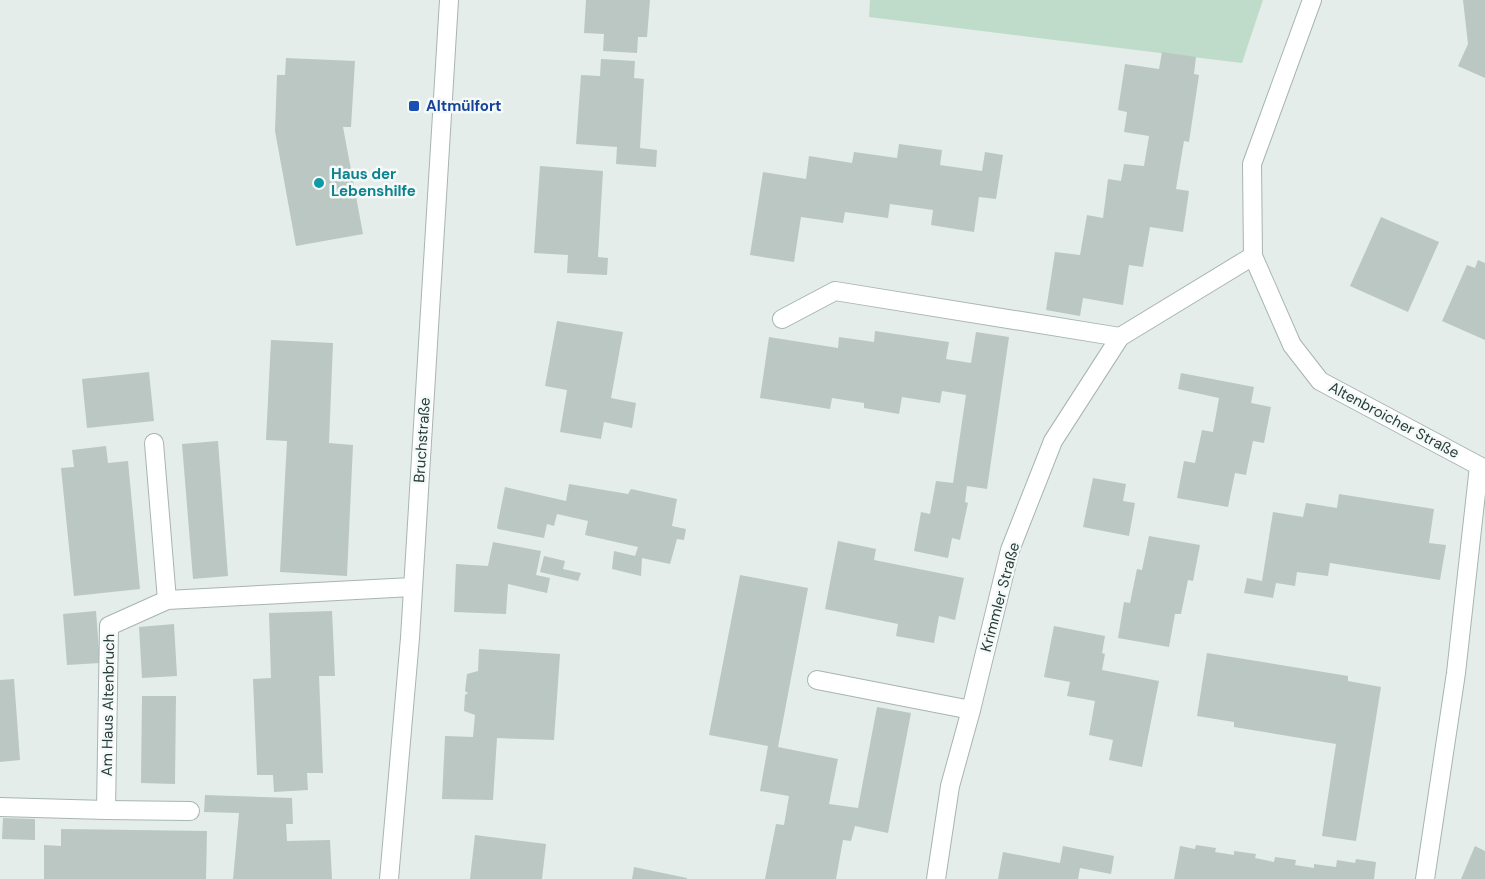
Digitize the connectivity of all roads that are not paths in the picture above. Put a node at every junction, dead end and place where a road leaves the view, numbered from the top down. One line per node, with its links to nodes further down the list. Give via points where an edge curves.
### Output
1 (449, 0): 8 (street, Bruchstraße)
2 (1312, 0): 3 (street, Altenbroicher Straße, via 1252,164)
3 (1253, 256): 5 (street, Krimmler Straße); 7 (street, Altenbroicher Straße, via 1292,345 1320,381)
4 (782, 319): 5 (street, via 835,291)
5 (1120, 337): 11 (street, Krimmler Straße, via 1053,441 1010,550)
6 (154, 443): 9 (street)
7 (1482, 467): 17 (street, Altenbroicher Straße)
8 (412, 587): 9 (street, Am Haus Altenbruch); 15 (street, Bruchstraße)
9 (166, 600): 13 (street, Am Haus Altenbruch, via 109,626)
10 (817, 680): 11 (street)
11 (971, 710): 16 (street, Krimmler Straße, via 950,786)
12 (0, 807): 13 (street)
13 (106, 810): 14 (street)
14 (190, 811)
15 (389, 879)
16 (936, 879)
17 (1425, 879)

